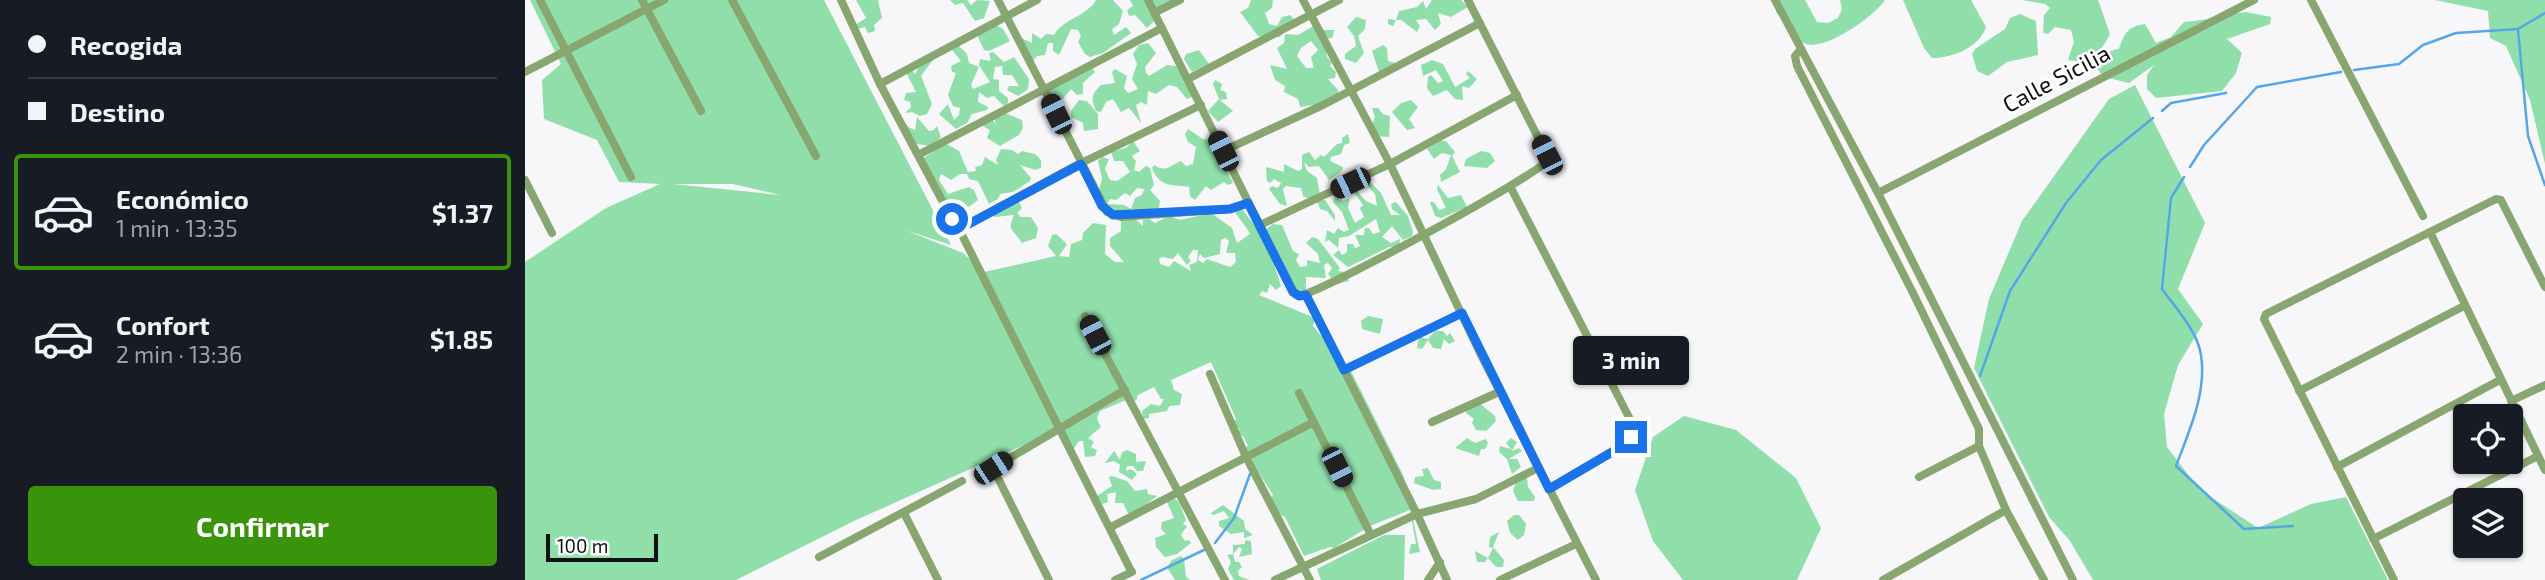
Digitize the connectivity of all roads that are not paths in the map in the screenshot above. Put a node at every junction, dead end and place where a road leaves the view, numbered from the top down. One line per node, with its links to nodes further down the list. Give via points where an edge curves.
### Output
1 (540, 0): 23 (street)
2 (642, 0): 16 (street)
3 (664, 0): 16 (street)
4 (732, 0): 34 (street)
5 (842, 0): 26 (street)
6 (999, 0): 19 (street)
7 (1037, 0): 19 (street)
8 (1148, 0): 17 (street)
9 (1180, 0): 17 (street)
10 (1303, 0): 18 (street)
11 (1339, 0): 18 (street)
12 (1468, 0): 20 (street)
13 (1775, 0): 22 (street)
14 (2254, 0): 40 (street, Calle Sicilia)
15 (2311, 0): 44 (street)
16 (647, 9): 23 (street); 31 (street)
17 (1154, 13): 21 (street)
18 (1310, 14): 25 (street); 28 (street)
19 (1006, 15): 26 (street); 27 (street)
20 (1479, 23): 28 (street); 29 (street)
21 (1162, 28): 25 (street); 27 (street)
22 (1801, 49): 40 (street); 43 (street, via 1795,56 1797,66)
23 (566, 51): 24 (street); 37 (street)
24 (525, 72)
25 (1188, 79): 30 (street)
26 (880, 84): 33 (street)
27 (1044, 89): 33 (street); 35 (street)
28 (1352, 90): 32 (street); 36 (street)
29 (1517, 95): 36 (street); 39 (street, via 1549,159)
30 (1201, 105): 32 (street); 35 (street)
31 (701, 111)
32 (1223, 151): 42 (street)
33 (918, 155): 45 (street)
34 (815, 156)
35 (1081, 164): 42 (street, via 1102,206 1113,215 1230,209); 45 (street, via 965,226)
36 (1390, 164): 46 (street); 49 (street)
37 (631, 177)
38 (525, 180): 48 (street)
39 (1511, 188): 49 (street); 75 (street, via 1633,425 1624,445)
40 (1878, 193): 41 (street)
41 (1883, 202): 43 (street); 100 (street)
42 (1248, 203): 46 (street)
43 (1869, 210): 67 (street, via 1979,429)
44 (2423, 216)
45 (955, 223): 66 (street)
46 (1260, 225): 51 (street, via 1293,292)
47 (2430, 232): 50 (street, via 2501,200); 52 (street); 60 (street, via 2266,314 2264,319)
48 (552, 233)
49 (1424, 234): 51 (street); 53 (street)
50 (2545, 287)
51 (1306, 295): 55 (street)
52 (2464, 306): 57 (street); 60 (street)
53 (1462, 313): 55 (street); 61 (street)
54 (1085, 316): 59 (street)
55 (1344, 370): 79 (street)
56 (1210, 374): 69 (street)
57 (2500, 380): 63 (street); 70 (street)
58 (2545, 385): 63 (street)
59 (1125, 390): 66 (street); 76 (street)
60 (2299, 391): 70 (street)
61 (1499, 392): 65 (street); 71 (street)
62 (1299, 393): 64 (street)
63 (2511, 401): 68 (street)
64 (1314, 422): 69 (street); 81 (street)
65 (1432, 422)
66 (1059, 428): 80 (street); 89 (street, via 993,468)
67 (1979, 446): 73 (street); 77 (street)
68 (2538, 456): 72 (street); 82 (street)
69 (1246, 457): 76 (street); 86 (street)
70 (2337, 467): 82 (street)
71 (1538, 468): 75 (street); 79 (street, via 1476,499)
72 (2545, 470)
73 (1919, 477)
74 (962, 481): 78 (street)
75 (1549, 489): 83 (street)
76 (1178, 492): 80 (street); 91 (street)
77 (2006, 510): 98 (street); 99 (street)
78 (904, 513): 84 (street); 88 (street)
79 (1417, 513): 81 (street); 85 (street)
80 (1111, 527): 87 (street)
81 (1371, 535): 86 (street)
82 (2373, 539): 101 (street)
83 (1576, 544): 96 (street); 97 (street)
84 (819, 556)
85 (1440, 562): 94 (street); 95 (street)
86 (1303, 565): 92 (street); 93 (street)
87 (1134, 576): 90 (street)
88 (938, 580)
89 (1049, 580)
90 (1115, 580)
91 (1224, 580)
92 (1275, 580)
93 (1310, 580)
94 (1428, 580)
95 (1447, 580)
96 (1500, 580)
97 (1596, 580)
98 (1884, 580)
99 (2044, 580)
100 (2073, 580)
101 (2394, 580)

